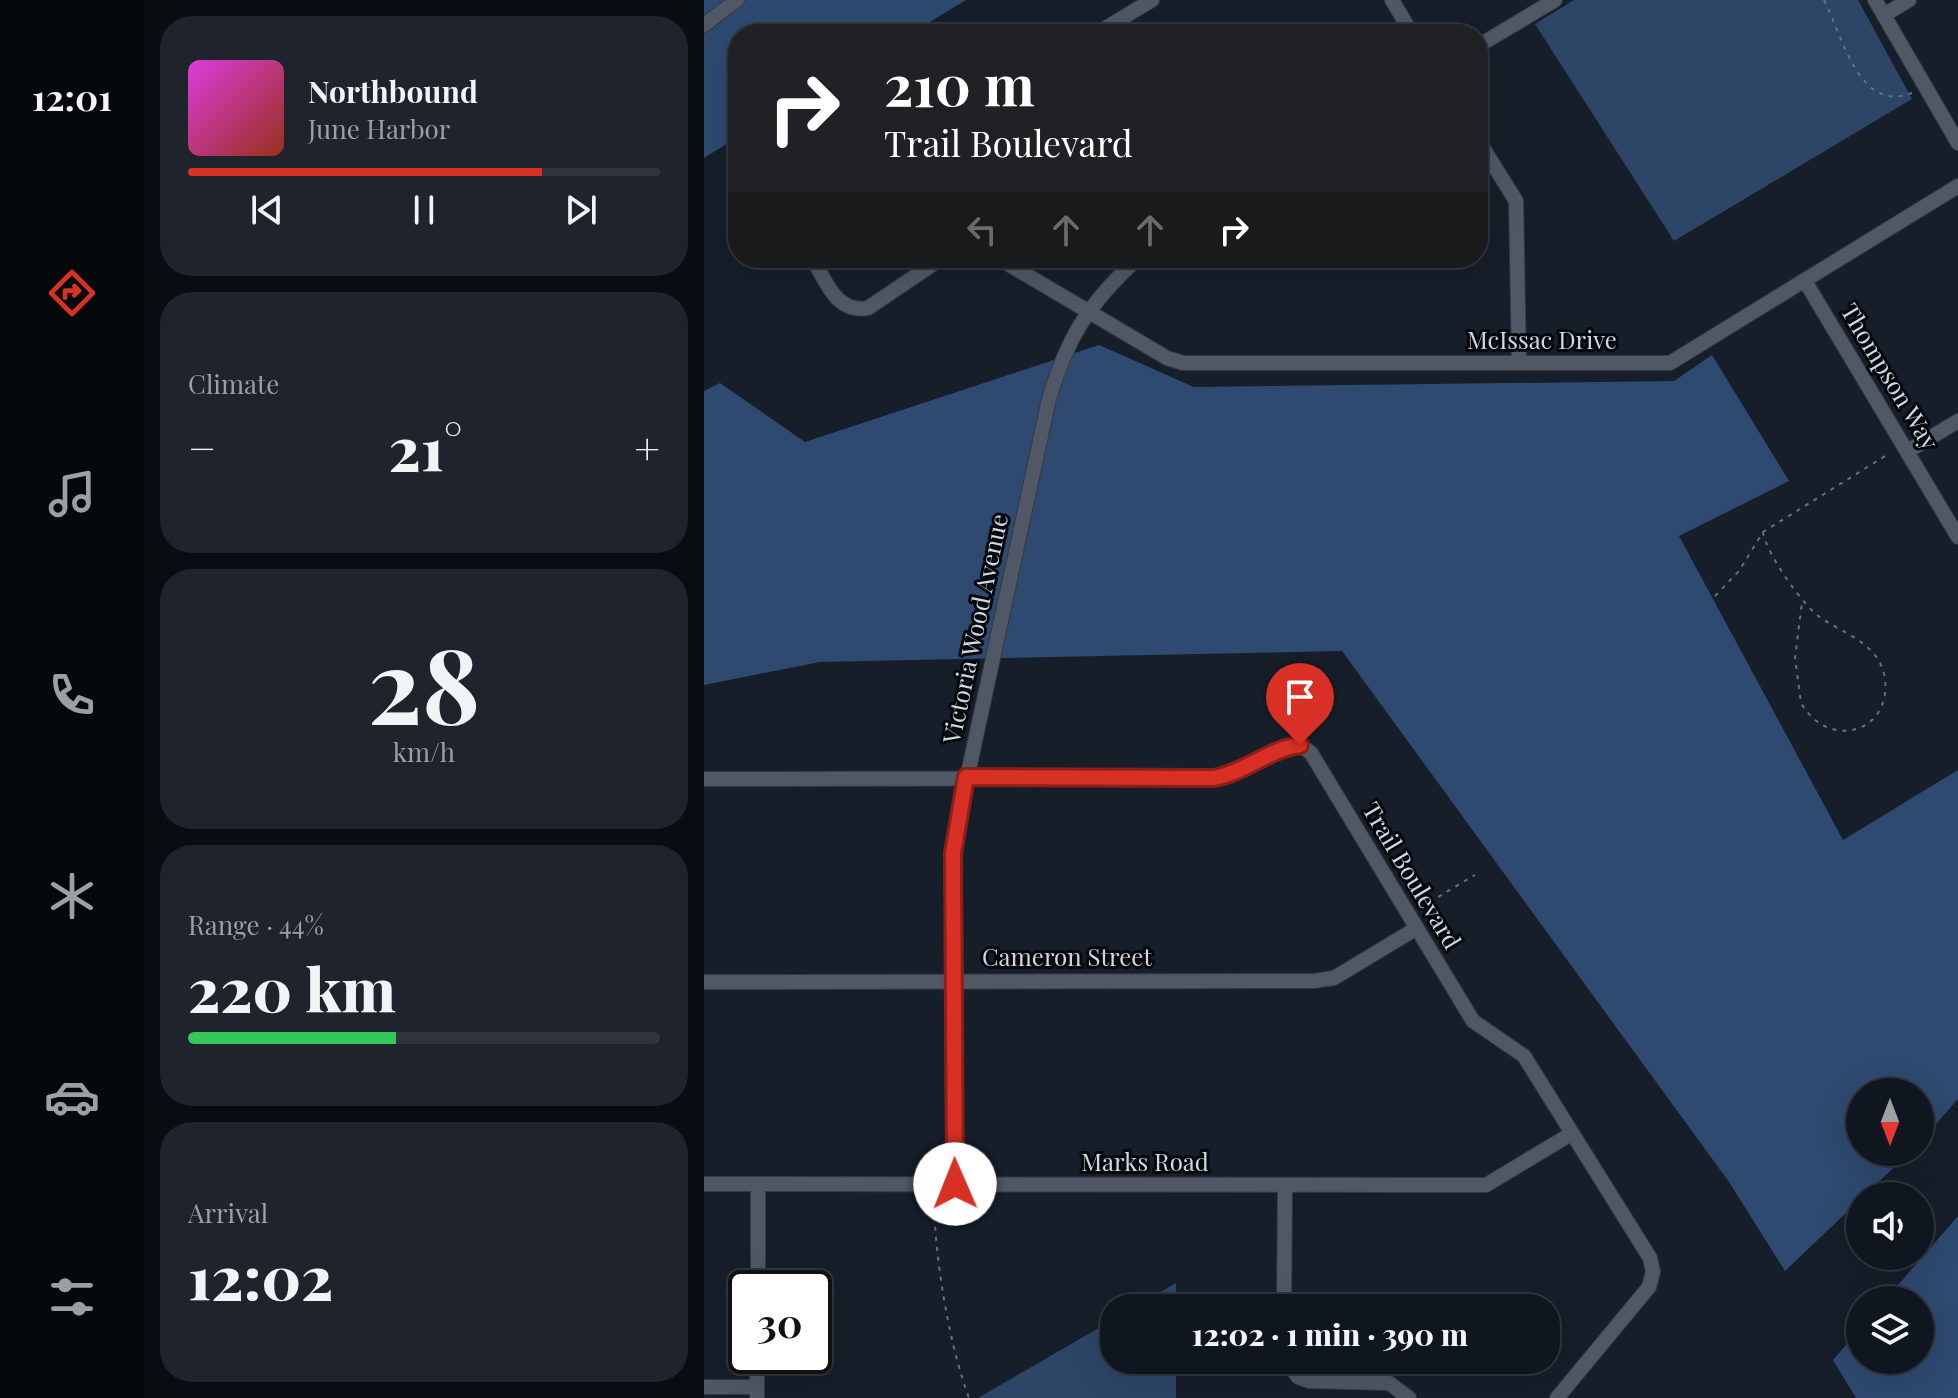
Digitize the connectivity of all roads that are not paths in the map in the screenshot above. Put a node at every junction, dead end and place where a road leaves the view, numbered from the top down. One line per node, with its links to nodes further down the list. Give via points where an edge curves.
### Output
1 (737, 0): 10 (street)
2 (1152, 0): 8 (street)
3 (1392, 0): 9 (street)
4 (1555, 0): 11 (street)
5 (1875, 0): 7 (street)
6 (1909, 0): 7 (street)
7 (1884, 15): 12 (street)
8 (1112, 24)
9 (1406, 24)
10 (704, 25)
11 (1488, 40)
12 (1958, 143)
13 (1488, 156): 21 (street, via 1516,201)
14 (1958, 186): 19 (street, McIssac Drive)
15 (818, 268): 16 (street, via 842,306 855,310 868,308)
16 (927, 268)
17 (1015, 268): 20 (street, McIssac Drive)
18 (1129, 268): 20 (street, Victoria Wood Avenue)
19 (1805, 281): 21 (street, McIssac Drive, via 1670,363); 23 (street, Thompson Way)
20 (1089, 312): 21 (street, McIssac Drive, via 1183,363); 25 (street, Victoria Wood Avenue, via 1063,351 1049,399)
21 (1519, 362)
22 (1958, 421): 23 (street)
23 (1908, 451): 24 (street, Thompson Way)
24 (1958, 537)
25 (966, 777): 26 (street, Trail Boulevard); 27 (street, Trail Boulevard, via 1214,778 1282,747 1300,745 1311,753); 28 (street, Victoria Wood Avenue, via 953,853)
26 (704, 779)
27 (1417, 928): 28 (street, Cameron Street, via 1334,978 1313,981); 30 (street, Trail Boulevard, via 1473,1021 1524,1056)
28 (953, 979): 29 (street, Cameron Street); 32 (street, Victoria Wood Avenue)
29 (704, 982)
30 (1571, 1134): 34 (street, Marks Road, via 1486,1185); 41 (street, Trail Boulevard, via 1650,1258 1653,1272 1649,1287)
31 (704, 1184): 33 (street, Marks Road)
32 (955, 1184): 33 (street, Marks Road); 34 (street, Marks Road)
33 (758, 1185): 35 (street)
34 (1285, 1186): 36 (street)
35 (758, 1270)
36 (1284, 1294)
37 (1296, 1374): 40 (street, via 1309,1381 1389,1383)
38 (704, 1387): 39 (street)
39 (757, 1392)
40 (1409, 1398)
41 (1557, 1398)

